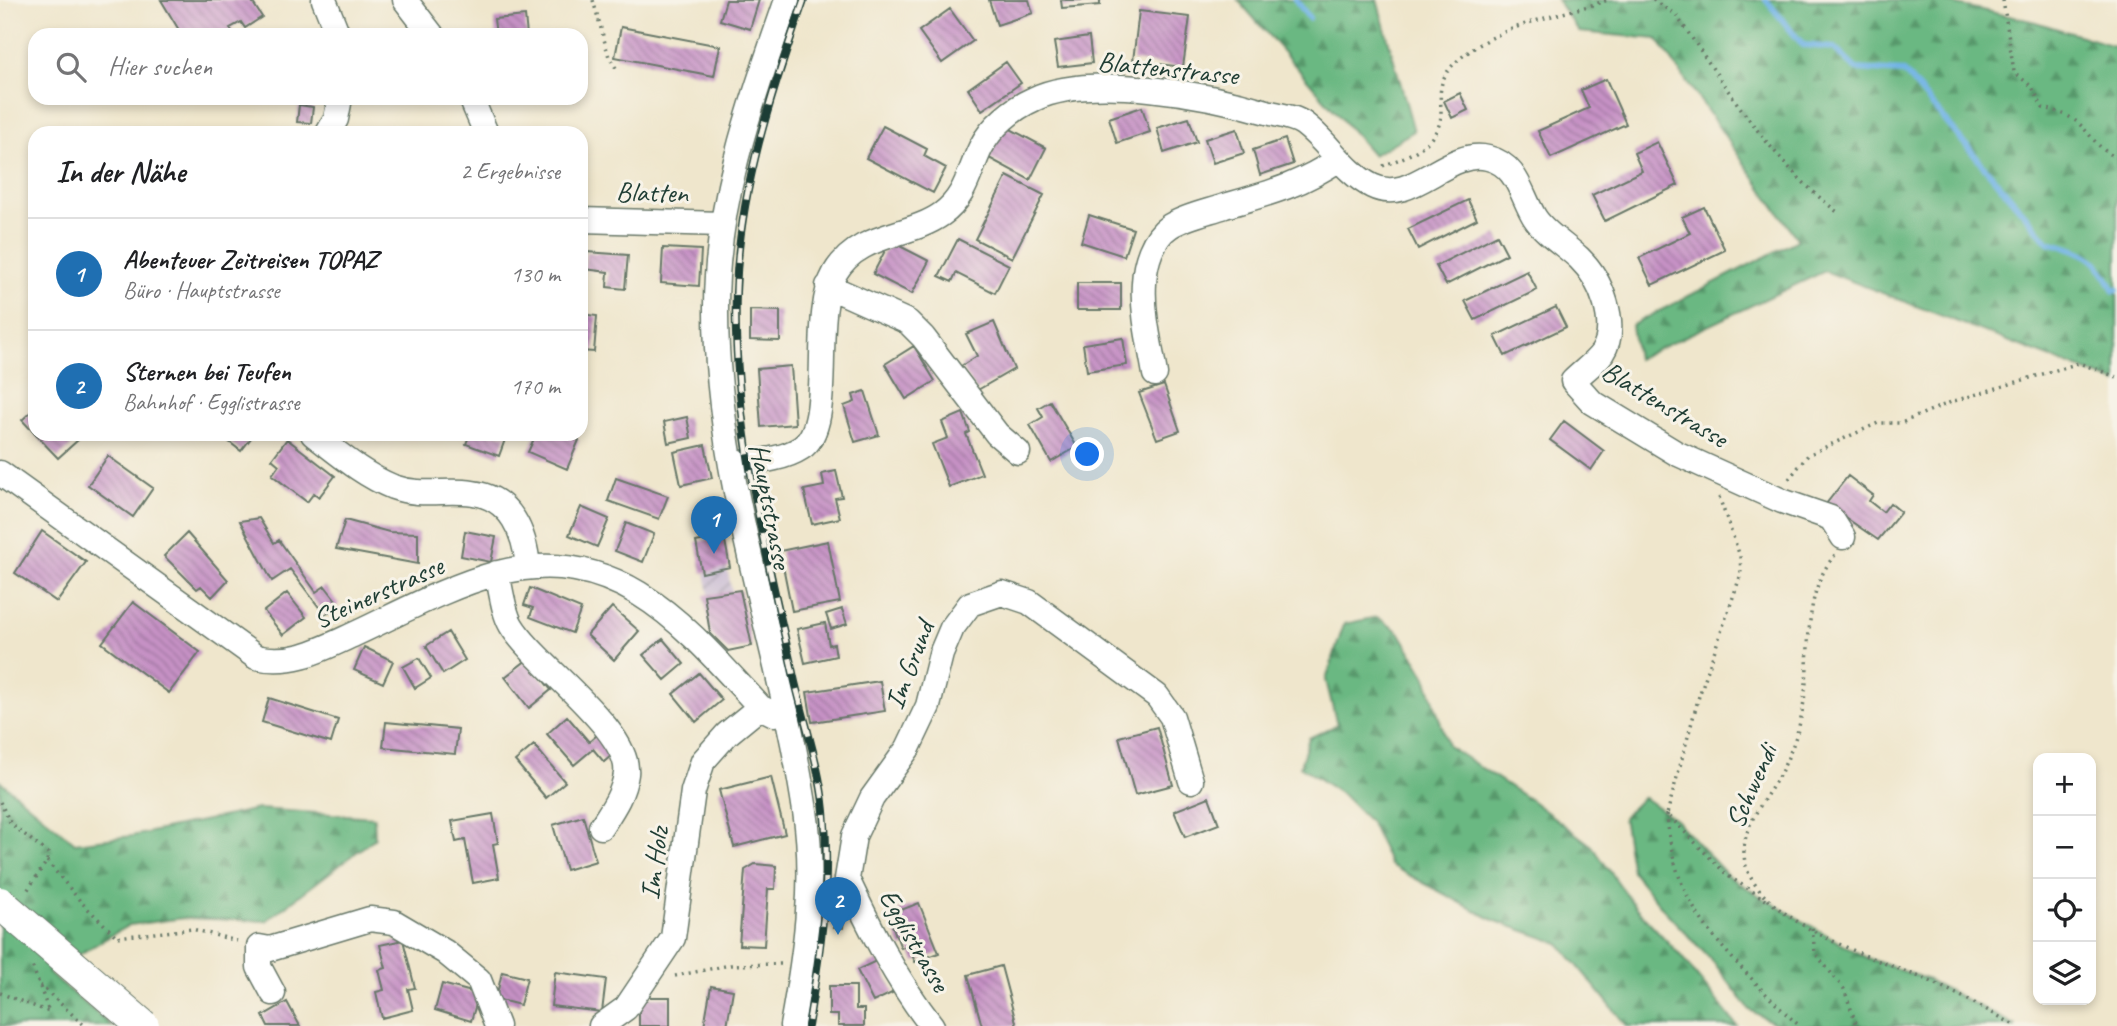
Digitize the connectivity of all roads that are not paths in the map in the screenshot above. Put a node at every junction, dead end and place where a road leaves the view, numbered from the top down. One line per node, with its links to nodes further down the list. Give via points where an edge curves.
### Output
1 (324, 0): 4 (street)
2 (787, 0): 12 (street, Hauptstrasse, via 742,129)
3 (408, 4): 5 (street)
4 (335, 28)
5 (427, 28)
6 (339, 105): 8 (street)
7 (474, 105): 9 (street)
8 (332, 126)
9 (482, 126)
10 (1339, 159): 13 (street, Blattenstrasse, via 1302,122 1222,99 1121,87 1069,90 1035,98 998,123 981,146 958,199 942,215 862,247 838,267); 14 (street, via 1309,179 1192,216 1158,238 1144,280 1143,309); 19 (street, Blattenstrasse, via 1370,186 1388,192 1465,158 1486,157 1502,163 1512,172 1536,220 1588,268 1609,316 1610,332 1602,353 1573,381 1592,402 1676,453 1831,518)
11 (588, 220): 12 (street, Blatten)
12 (722, 224): 17 (street, Hauptstrasse, via 716,306)
13 (828, 286): 16 (street, via 908,322 998,434); 17 (street, Blattenstrasse, via 821,316 820,412 815,432 803,447 780,457)
14 (1155, 374)
15 (322, 441): 20 (street, via 355,467 394,487 436,495 474,493 505,506 523,533)
16 (1018, 452)
17 (731, 464): 23 (street, Hauptstrasse)
18 (0, 473): 21 (street, Steinerstrasse, via 240,647 271,660 309,655)
19 (1843, 537)
20 (528, 567): 21 (street, Steinerstrasse); 22 (street, Steinerstrasse, via 574,568 625,584 673,616)
21 (497, 573): 25 (street, via 511,624 613,736 625,758 620,797)
22 (760, 707): 23 (street, via 774,714); 32 (street, Im Holz, via 703,761 694,791 673,938 626,1008)
23 (785, 712): 26 (street, Hauptstrasse, via 806,812)
24 (1191, 781): 27 (street, Im Grund, via 1172,717 1157,696 1029,602 1002,593 970,604 952,628 928,706 854,836)
25 (601, 827)
26 (810, 876): 27 (street, Egglistrasse); 33 (street, Hauptstrasse)
27 (848, 878): 34 (street, Egglistrasse, via 869,925)
28 (0, 904): 30 (main road, bridge)
29 (273, 993): 31 (street, via 259,967 259,947 270,949 370,919 394,922 479,980)
30 (143, 1026)
31 (497, 1026)
32 (601, 1026)
33 (792, 1026)
34 (932, 1026)

